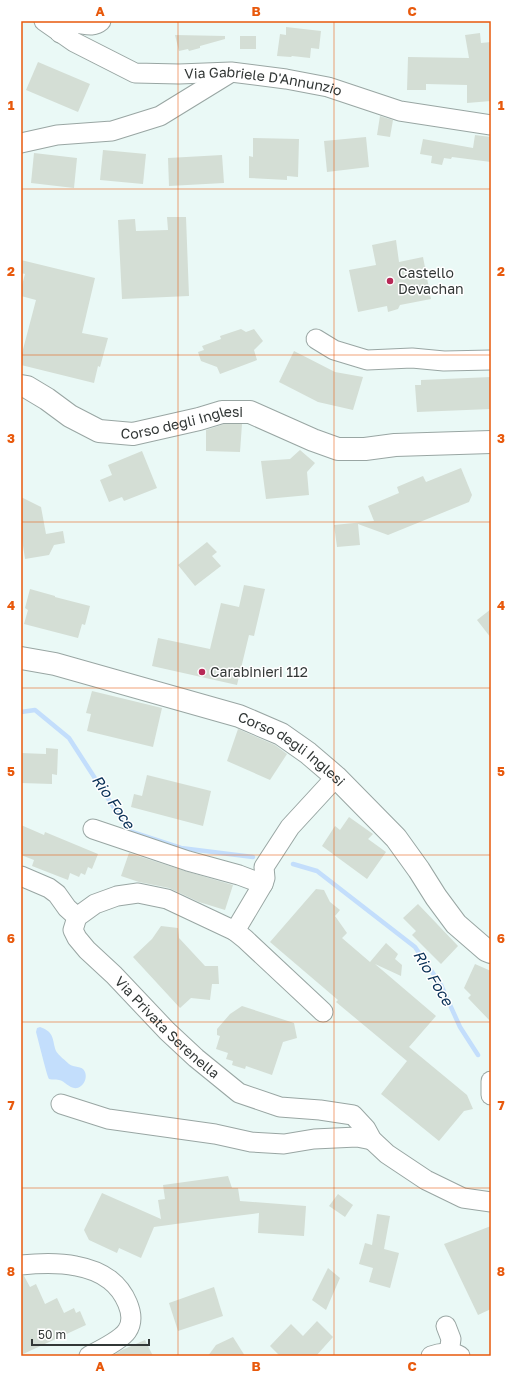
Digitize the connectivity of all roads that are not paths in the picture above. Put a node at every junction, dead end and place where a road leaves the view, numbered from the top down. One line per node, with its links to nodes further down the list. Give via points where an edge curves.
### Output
1 (44, 21): 3 (street, Via Gabriele D'Annunzio)
2 (101, 21): 3 (street, via 94,25 70,23)
3 (60, 33): 4 (street, Via Gabriele D'Annunzio, via 135,73)
4 (231, 72): 5 (street, Via Gabriele D'Annunzio, via 328,87 400,111); 6 (street, via 160,116 112,131 57,135)
5 (491, 125)
6 (21, 143)
7 (316, 340): 8 (street, via 334,350 367,360)
8 (491, 360)
9 (21, 386): 10 (main road, Corso degli Inglesi, via 48,399 70,416 99,431 134,434 222,412 250,412 338,449)
10 (491, 442)
11 (21, 658): 12 (main road, Corso degli Inglesi, via 55,664 239,716 281,734 308,753)
12 (341, 782): 15 (street, via 290,827 264,867); 18 (main road, Corso degli Inglesi, via 396,838 456,924)
13 (93, 829): 15 (street, via 188,861)
14 (21, 876): 16 (street, via 49,888)
15 (264, 881): 17 (street)
16 (77, 917): 17 (street, via 94,904 138,893 167,899); 23 (street, Via Privata Serenella, via 73,930 87,950 190,1053 224,1082 239,1093 280,1108 353,1115)
17 (235, 931): 19 (street)
18 (491, 952)
19 (323, 1012)
20 (491, 1081): 21 (street)
21 (491, 1095)
22 (61, 1104): 23 (street, via 108,1119 215,1134 251,1142 284,1144 314,1139 357,1137)
23 (372, 1140): 24 (street, Via Privata Serenella, via 386,1154 426,1180 463,1198)
24 (491, 1202)
25 (21, 1264): 28 (street, via 55,1263 77,1266 110,1280 121,1292 128,1304 131,1318 128,1331)
26 (446, 1326): 27 (street, via 451,1339)
27 (446, 1355)
28 (89, 1356)

